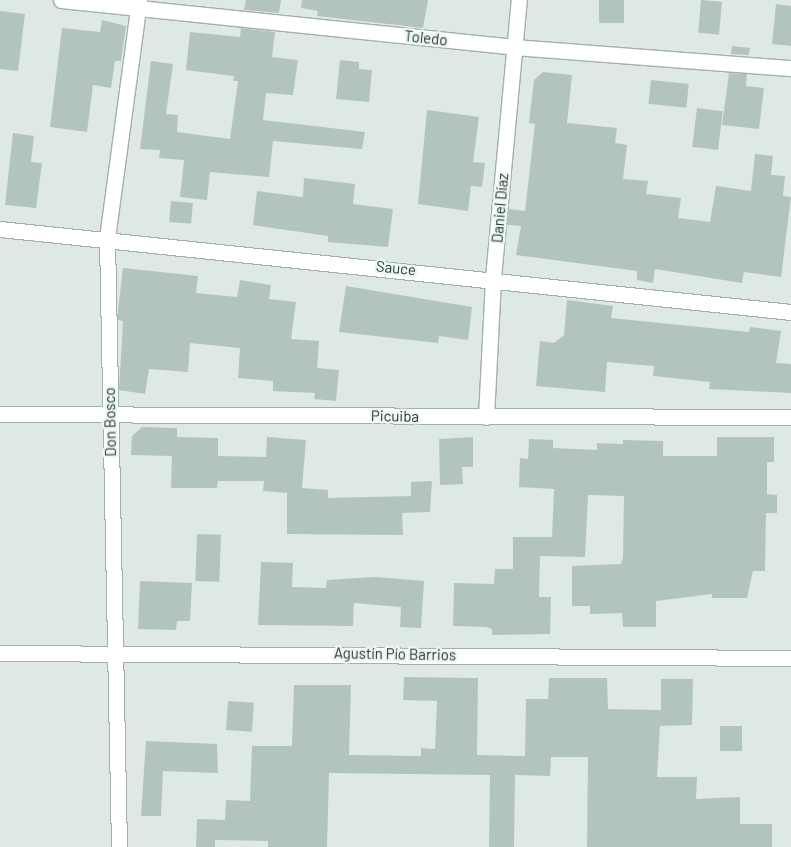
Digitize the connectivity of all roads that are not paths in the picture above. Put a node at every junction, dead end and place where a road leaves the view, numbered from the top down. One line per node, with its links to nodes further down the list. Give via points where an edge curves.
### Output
1 (61, 0): 3 (street, Toledo)
2 (520, 0): 4 (street, Daniel Díaz)
3 (139, 4): 4 (street, Toledo); 7 (street, Don Bosco)
4 (515, 47): 5 (street, Toledo); 8 (street, Daniel Díaz)
5 (791, 68)
6 (0, 229): 7 (street, Sauce)
7 (107, 238): 8 (street, Sauce); 11 (street, Don Bosco)
8 (493, 278): 9 (street, Sauce); 12 (street, Daniel Díaz)
9 (791, 312)
10 (0, 414): 11 (street, Picuiba)
11 (110, 414): 12 (street, Picuiba); 14 (street, Don Bosco)
12 (486, 417): 13 (street, Picuiba)
13 (791, 417)
14 (117, 651): 15 (street, Agustín Pío Barrios); 16 (street, Agustín Pío Barrios); 17 (street, Don Bosco)
15 (0, 653)
16 (791, 658)
17 (119, 847)

